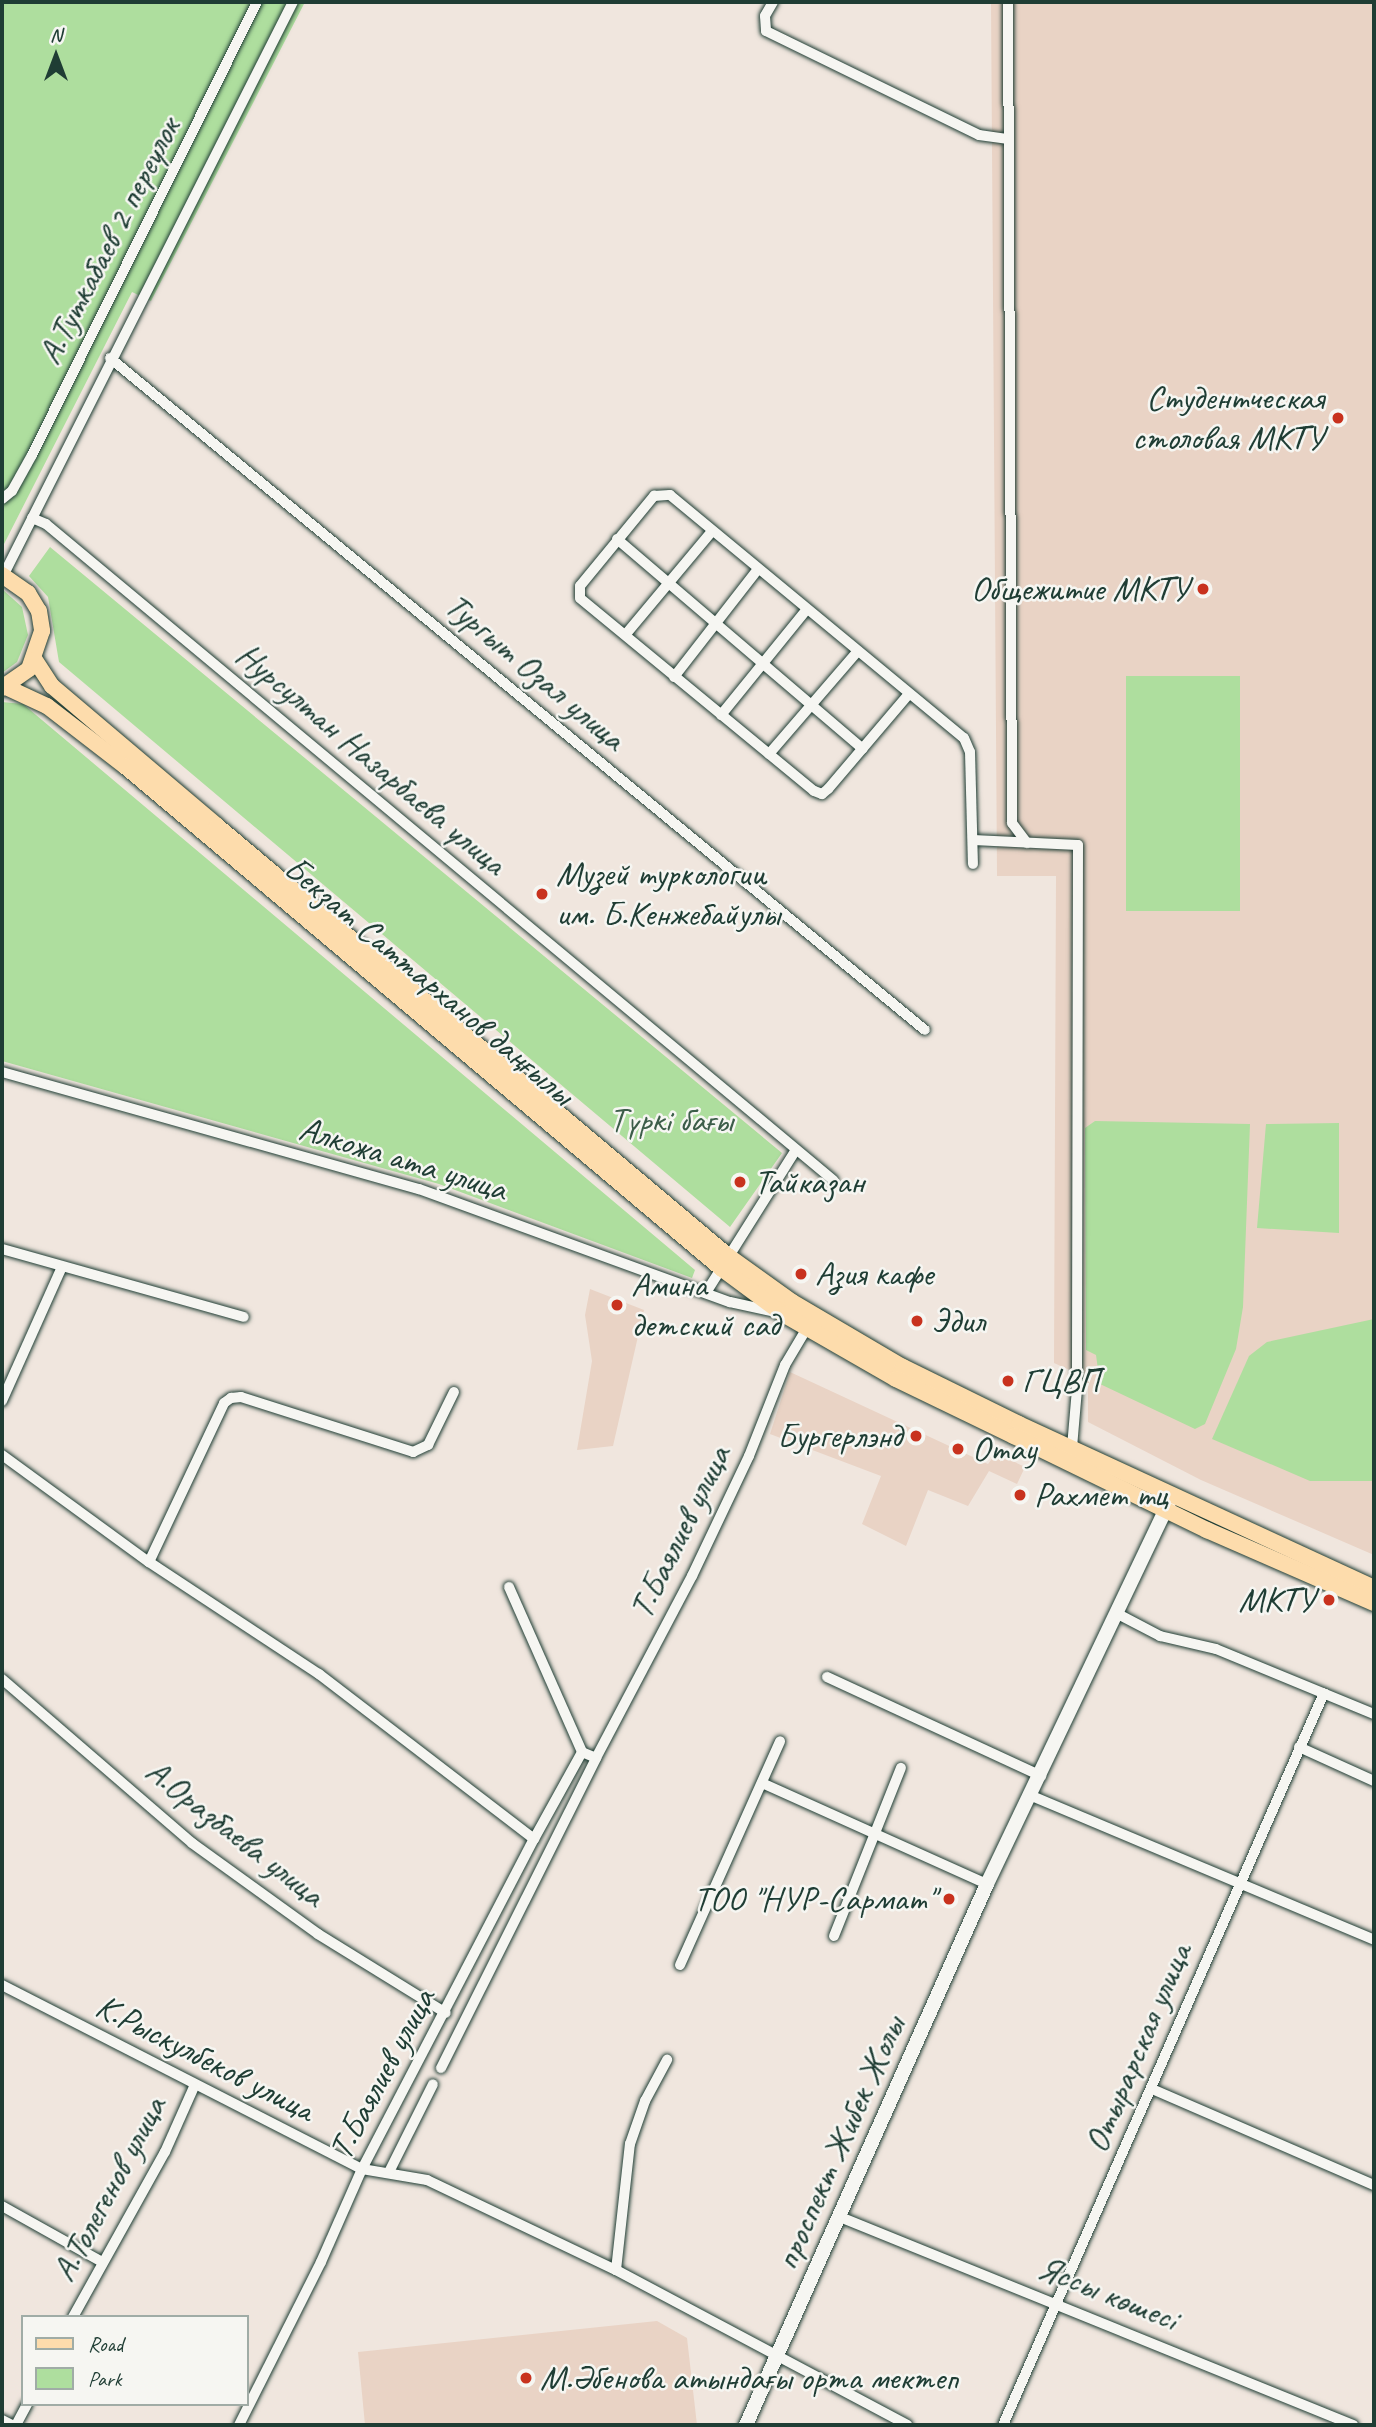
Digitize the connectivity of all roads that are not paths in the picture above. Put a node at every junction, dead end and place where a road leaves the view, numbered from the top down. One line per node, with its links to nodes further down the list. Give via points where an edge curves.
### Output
1 (257, 2): 7 (street, А.Туткабаев 2 переулок, via 61,399 12,491)
2 (293, 2): 6 (street)
3 (773, 2): 5 (street, via 765,16 766,31 979,135)
4 (1008, 2): 5 (street)
5 (1007, 139): 28 (street, via 1012,822)
6 (110, 358): 8 (street); 30 (street, Тургыт Озал улица)
7 (2, 499)
8 (32, 518): 12 (street); 32 (street, Нурсултан Назарбаева улица, via 56,533)
9 (712, 531): 10 (street, via 662,493); 11 (street); 13 (street)
10 (617, 540): 13 (street); 16 (street, via 578,592)
11 (758, 569): 14 (street); 15 (street)
12 (2, 576): 18 (main road, via 21,586 38,611 42,631)
13 (668, 584): 15 (street); 16 (street)
14 (807, 609): 17 (street); 19 (street)
15 (716, 624): 19 (street); 20 (street)
16 (626, 634): 20 (street)
17 (859, 651): 22 (street); 23 (street)
18 (35, 660): 21 (main road); 35 (main road, Бекзат Саттарханов даңғылы, via 52,686)
19 (764, 665): 23 (street); 24 (street)
20 (674, 677): 24 (street)
21 (4, 688): 35 (main road, Бекзат Саттарханов даңғылы, via 47,706 125,766)
22 (908, 695): 25 (street); 27 (street, via 969,744)
23 (812, 706): 25 (street); 26 (street)
24 (721, 715): 26 (street)
25 (863, 749): 26 (street, via 822,794)
26 (769, 754)
27 (973, 839): 28 (street); 29 (street)
28 (1027, 843): 43 (street, via 1078,845 1077,1389)
29 (973, 864)
30 (925, 1030)
31 (2, 1072): 37 (street, Алкожа ата улица, via 419,1189)
32 (795, 1151): 33 (street, Нурсултан Назарбаева улица); 35 (street)
33 (833, 1181)
34 (2, 1249): 36 (street)
35 (724, 1262): 37 (street); 38 (main road, Бекзат Саттарханов даңғылы); 43 (main road, Бекзат Саттарханов даңғылы, via 872,1350)
36 (61, 1269): 39 (street); 42 (street)
37 (707, 1291): 38 (street, Алкожа ата улица, via 730,1302)
38 (783, 1314): 40 (main road, Бекзат Саттарханов даңғылы)
39 (244, 1317)
40 (807, 1328): 45 (main road, Бекзат Саттарханов даңғылы, via 896,1379); 58 (street, Т.Баялиев улица, via 785,1365 749,1456 692,1576)
41 (454, 1392): 46 (street, via 428,1444 413,1451 242,1397 231,1398 224,1403)
42 (2, 1401)
43 (1072, 1447): 45 (main road, Бекзат Саттарханов даңғылы)
44 (2, 1455): 46 (street)
45 (1168, 1504): 48 (main road, Бекзат Саттарханов даңғылы); 49 (main road, Бекзат Саттарханов даңғылы); 50 (main road, проспект Жибек Жолы)
46 (149, 1562): 65 (street, via 319,1674)
47 (509, 1587): 57 (street)
48 (1374, 1588)
49 (1374, 1603)
50 (1116, 1613): 53 (street, via 1160,1636 1216,1649); 60 (main road, проспект Жибек Жолы)
51 (827, 1677): 60 (street)
52 (2, 1679): 72 (street, А.Оразбаева улица, via 192,1843 318,1934)
53 (1324, 1693): 54 (street); 56 (street, Отырарская улица)
54 (1374, 1714)
55 (780, 1741): 62 (street)
56 (1299, 1747): 61 (street); 66 (street, Отырарская улица)
57 (582, 1752): 58 (street); 65 (street, Т.Баялиев улица)
58 (596, 1758): 74 (street, Т.Баялиев улица)
59 (901, 1768): 64 (street)
60 (1041, 1776): 63 (main road, проспект Жибек Жолы)
61 (1374, 1781)
62 (762, 1783): 64 (street); 70 (street)
63 (1032, 1796): 66 (street); 67 (main road, проспект Жибек Жолы)
64 (875, 1833): 67 (street); 68 (street)
65 (534, 1839): 72 (street, Т.Баялиев улица)
66 (1239, 1881): 69 (street); 77 (street, Отырарская улица)
67 (987, 1884): 82 (main road, проспект Жибек Жолы)
68 (834, 1936)
69 (1374, 1940)
70 (680, 1965)
71 (2, 1985): 76 (street, К.Рыскулбеков улица)
72 (446, 2013): 78 (street, Т.Баялиев улица)
73 (667, 2060): 84 (street, via 645,2101 630,2144)
74 (442, 2068)
75 (433, 2084): 79 (street, Т.Баялиев улица)
76 (194, 2087): 78 (street, К.Рыскулбеков улица); 83 (street, А.Толегенов улица, via 165,2152)
77 (1152, 2089): 80 (street); 85 (street, Отырарская улица)
78 (362, 2169): 79 (street, К.Рыскулбеков улица); 91 (street, Т.Баялиев улица)
79 (389, 2172): 84 (street, К.Рыскулбеков улица, via 427,2180)
80 (1374, 2185)
81 (2, 2206): 83 (street)
82 (840, 2217): 85 (street, Яссы көшесі); 87 (main road, проспект Жибек Жолы)
83 (102, 2262): 86 (street, А.Толегенов улица)
84 (616, 2270): 87 (street, К.Рыскулбеков улица)
85 (1056, 2302): 94 (street, Отырарская улица); 95 (street, Яссы көшесі)
86 (74, 2315)
87 (777, 2356): 92 (main road, проспект Жибек Жолы); 93 (street, К.Рыскулбеков улица)
88 (26, 2406): 90 (street)
89 (2, 2420): 90 (street)
90 (14, 2425)
91 (239, 2425)
92 (746, 2425)
93 (907, 2425)
94 (1003, 2425)
95 (1353, 2425)

